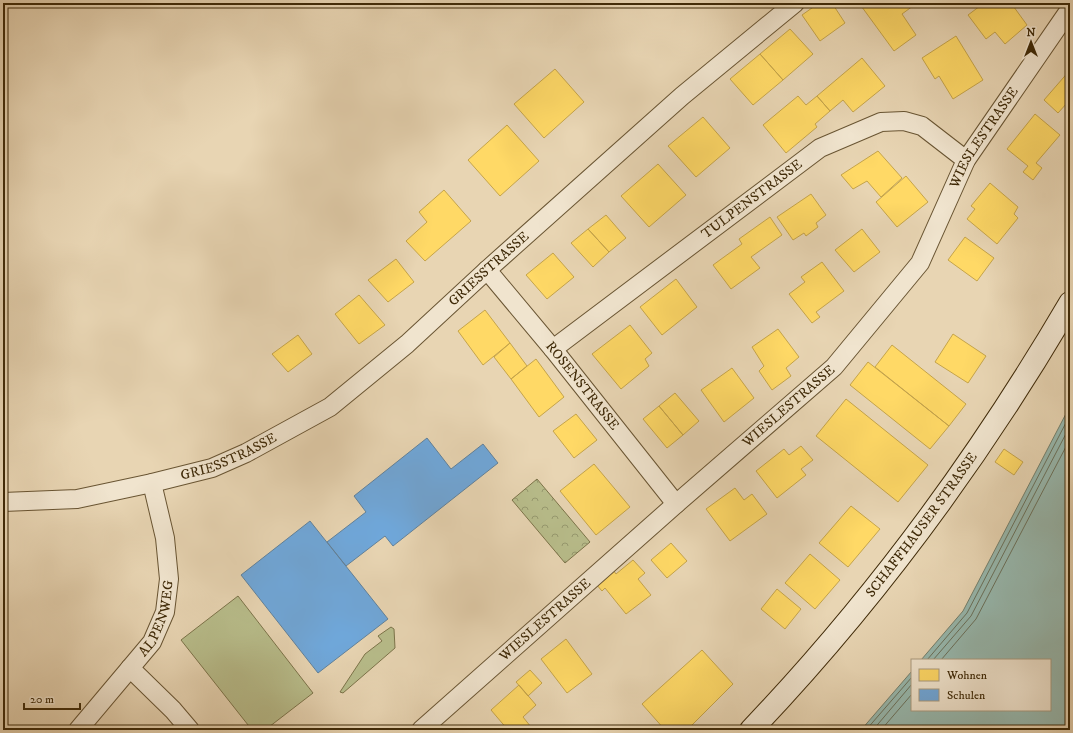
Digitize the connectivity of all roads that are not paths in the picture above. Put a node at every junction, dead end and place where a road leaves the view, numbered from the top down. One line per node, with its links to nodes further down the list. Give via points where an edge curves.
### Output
1 (795, 3): 4 (street, GRIESSTRASSE, via 682,96)
2 (1070, 9): 3 (street, WIESLESTRASSE)
3 (966, 160): 6 (street, TULPENSTRASSE, via 922,126 904,121 881,122 820,148); 9 (street, WIESLESTRASSE, via 920,263 834,367)
4 (487, 270): 6 (street, ROSENSTRASSE); 7 (street, GRIESSTRASSE, via 407,344 330,407 246,453 212,468)
5 (1070, 303): 14 (main road, SCHAFFHAUSER STRASSE, via 996,422 934,510 861,604)
6 (554, 349): 9 (street, ROSENSTRASSE)
7 (152, 483): 8 (street, GRIESSTRASSE, via 77,499); 10 (street, ALPENWEG, via 165,538 169,579 165,612 152,642)
8 (3, 502)
9 (676, 504): 13 (street, WIESLESTRASSE)
10 (130, 668): 11 (street, ALPENWEG); 12 (street)
11 (78, 730)
12 (190, 730)
13 (421, 730)
14 (751, 730)

